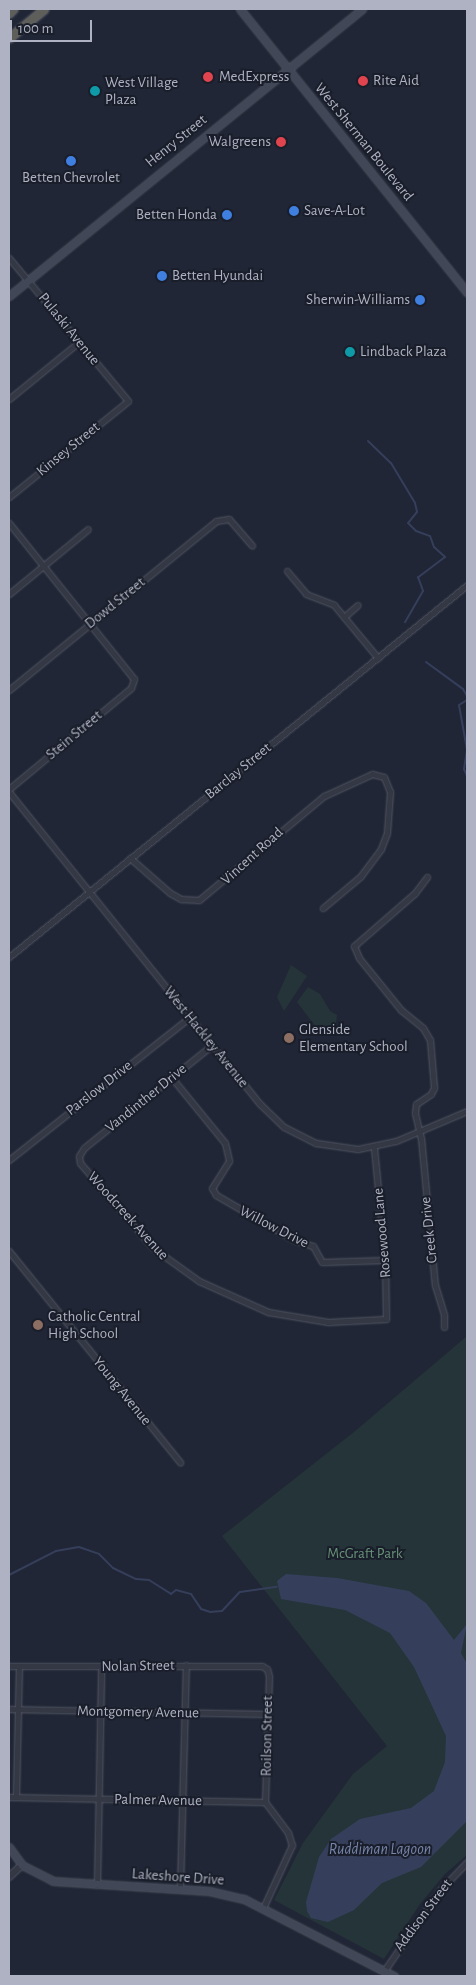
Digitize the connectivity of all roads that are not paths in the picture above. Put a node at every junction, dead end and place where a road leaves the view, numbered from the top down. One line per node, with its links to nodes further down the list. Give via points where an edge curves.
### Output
1 (14, 9): 5 (highway)
2 (44, 9): 6 (highway)
3 (240, 9): 7 (main road, West Sherman Boulevard)
4 (362, 9): 7 (main road, Henry Street)
5 (9, 13)
6 (9, 38)
7 (288, 69): 9 (main road, Henry Street); 10 (main road, West Sherman Boulevard)
8 (9, 258): 9 (street, Pulaski Avenue)
9 (28, 280): 11 (main road, Henry Street); 12 (street, Pulaski Avenue)
10 (467, 292)
11 (9, 296)
12 (79, 342): 13 (street); 14 (street, Pulaski Avenue)
13 (9, 399)
14 (128, 401): 15 (street, Kinsey Street)
15 (9, 497)
16 (9, 523): 19 (street)
17 (88, 529): 19 (street)
18 (252, 545): 25 (street, Dowd Street, via 233,523 221,518)
19 (44, 566): 22 (street); 25 (street)
20 (288, 571): 24 (street, via 306,594 328,602)
21 (467, 586): 26 (street, Barclay Street)
22 (9, 594)
23 (358, 605): 24 (street)
24 (344, 617): 26 (street)
25 (90, 623): 27 (street, Dowd Street); 28 (street, Stein Street, via 134,679 131,688)
26 (378, 658): 29 (street, Barclay Street)
27 (9, 690)
28 (9, 790): 31 (street, West Hackley Avenue)
29 (130, 858): 31 (street, Barclay Street); 32 (street, Vincent Road, via 170,893 181,899 199,900 306,808 346,784 378,774 388,781 390,792 387,833 381,849 361,876)
30 (426, 877): 38 (street, Creek Drive, via 415,893 354,946 359,958 401,1010 428,1035 434,1088 416,1104)
31 (90, 892): 33 (street, Barclay Street); 34 (street, West Hackley Avenue)
32 (323, 908)
33 (9, 956)
34 (190, 1017): 35 (street, West Hackley Avenue); 41 (street, Parslow Drive)
35 (212, 1045): 36 (street, Vandinther Drive); 39 (street, West Hackley Avenue, via 266,1111 296,1134 338,1148)
36 (172, 1078): 40 (street, Vandinther Drive); 43 (street, Willow Drive, via 225,1144 229,1161 212,1188 216,1195 294,1240 313,1246 322,1262)
37 (467, 1111): 38 (street, West Hackley Avenue)
38 (420, 1131): 39 (street, West Hackley Avenue); 45 (street, Creek Drive, via 435,1285 444,1315)
39 (374, 1147): 43 (street, Rosewood Lane)
40 (81, 1152): 44 (street, Woodcreek Avenue, via 80,1163 153,1248 222,1294 268,1312 328,1322)
41 (9, 1160)
42 (9, 1251): 46 (street, Young Avenue)
43 (386, 1260): 44 (street, Rosewood Lane)
44 (386, 1319)
45 (444, 1327)
46 (180, 1462)
47 (186, 1665): 50 (street, Nolan Street); 51 (street, Nolan Street, via 262,1666); 55 (street)
48 (9, 1666): 49 (street, Nolan Street)
49 (19, 1666): 50 (street, Nolan Street); 53 (street)
50 (101, 1667): 54 (street)
51 (267, 1669): 56 (street, Roilson Street)
52 (9, 1709): 53 (street, Montgomery Avenue)
53 (18, 1710): 54 (street, Montgomery Avenue); 58 (street)
54 (100, 1711): 55 (street, Montgomery Avenue); 59 (street)
55 (184, 1712): 56 (street, Montgomery Avenue); 60 (street)
56 (267, 1714): 61 (street, Roilson Street)
57 (9, 1797): 58 (street, Palmer Avenue)
58 (16, 1797): 59 (street, Palmer Avenue)
59 (98, 1799): 60 (street, Palmer Avenue); 66 (street)
60 (181, 1801): 61 (street, Palmer Avenue); 67 (street)
61 (264, 1802): 68 (street, via 290,1837 292,1850)
62 (9, 1847): 64 (main road)
63 (467, 1862): 69 (street, Addison Street, via 440,1890)
64 (22, 1865): 65 (street); 66 (main road, Lakeshore Drive, via 53,1882)
65 (9, 1877)
66 (97, 1886): 67 (main road, Lakeshore Drive)
67 (180, 1888): 68 (main road, Lakeshore Drive, via 226,1894)
68 (263, 1908): 69 (main road, Lakeshore Drive)
69 (384, 1971): 70 (main road, Lakeshore Drive)
70 (394, 1976)

